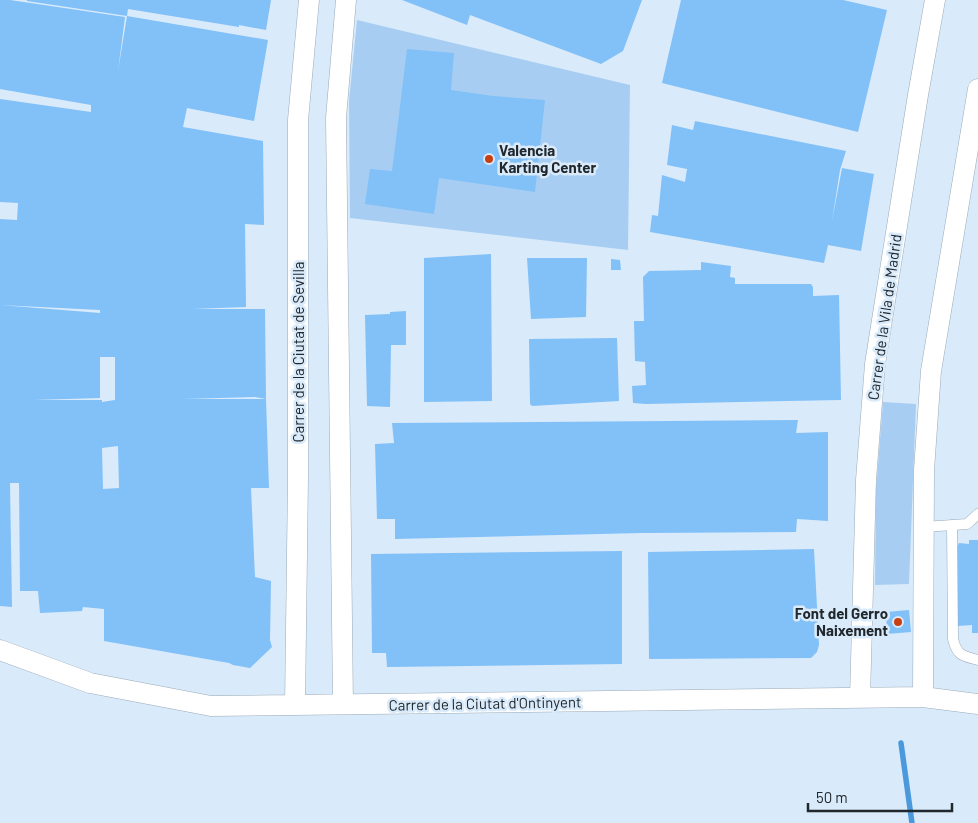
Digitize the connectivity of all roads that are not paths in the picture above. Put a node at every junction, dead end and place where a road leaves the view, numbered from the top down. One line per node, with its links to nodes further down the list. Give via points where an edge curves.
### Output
1 (309, 0): 14 (street, Carrer de la Ciutat de Sevilla, via 298,120)
2 (346, 0): 12 (street, via 336,118)
3 (935, 0): 11 (street, Carrer de la Vila de Madrid, via 875,364 866,480)
4 (978, 89): 7 (street, via 931,371 924,470)
5 (978, 514): 6 (lane, via 967,524)
6 (952, 525): 7 (lane); 9 (lane, via 953,639 955,649 964,657)
7 (924, 526): 10 (street)
8 (0, 650): 14 (street, Carrer de la Ciutat d'Ontinyent, via 90,683 211,706)
9 (978, 660)
10 (923, 697): 11 (street, Carrer de la Ciutat d'Ontinyent); 13 (street, Carrer de la Ciutat d'Ontinyent)
11 (860, 698): 12 (street, Carrer de la Ciutat d'Ontinyent)
12 (343, 704): 14 (street, Carrer de la Ciutat d'Ontinyent)
13 (978, 704)
14 (295, 705)

